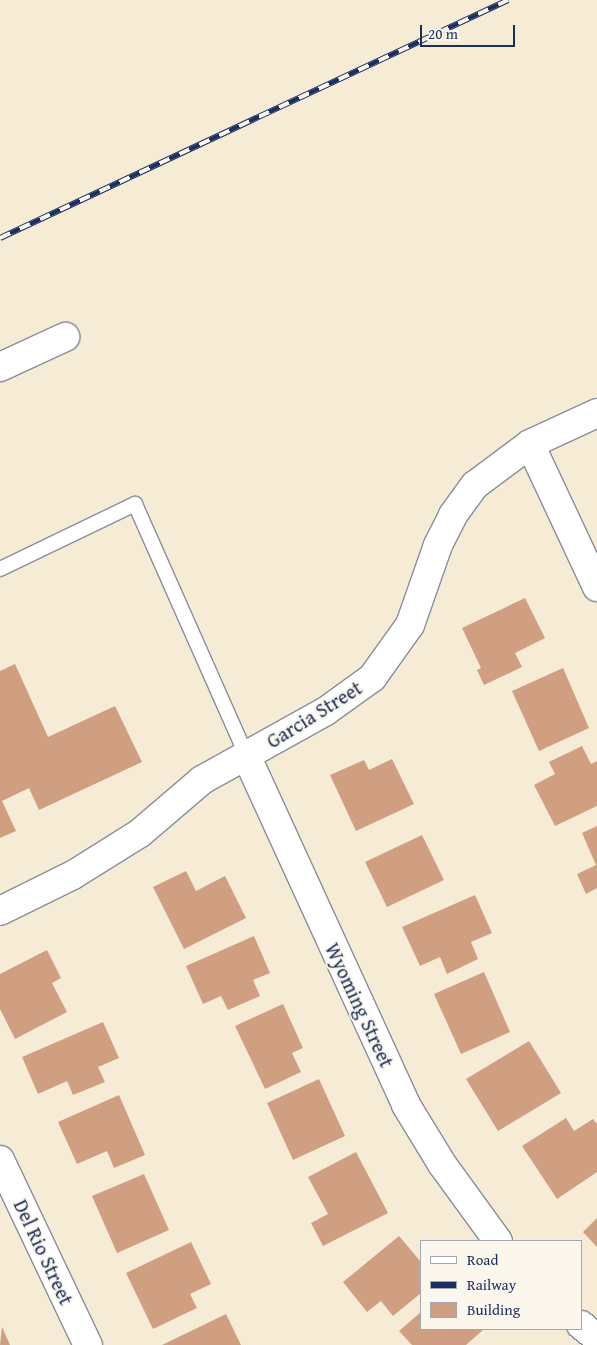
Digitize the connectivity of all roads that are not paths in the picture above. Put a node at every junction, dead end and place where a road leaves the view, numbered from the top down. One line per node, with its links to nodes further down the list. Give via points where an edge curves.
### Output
1 (64, 337): 2 (street)
2 (0, 367)
3 (597, 413): 4 (street, Garcia Street)
4 (530, 444): 6 (street); 7 (street, Garcia Street, via 475,485 453,515 438,545 410,625 372,678 326,711)
5 (0, 569): 7 (lane, via 135,504)
6 (597, 587)
7 (246, 755): 8 (street, Garcia Street, via 184,792 140,833 115,849 73,875); 10 (street, Wyoming Street, via 406,1105 442,1164)
8 (0, 911)
9 (0, 1160): 13 (street, Del Rio Street)
10 (497, 1240)
11 (582, 1326): 12 (street)
12 (597, 1338)
13 (88, 1345)

